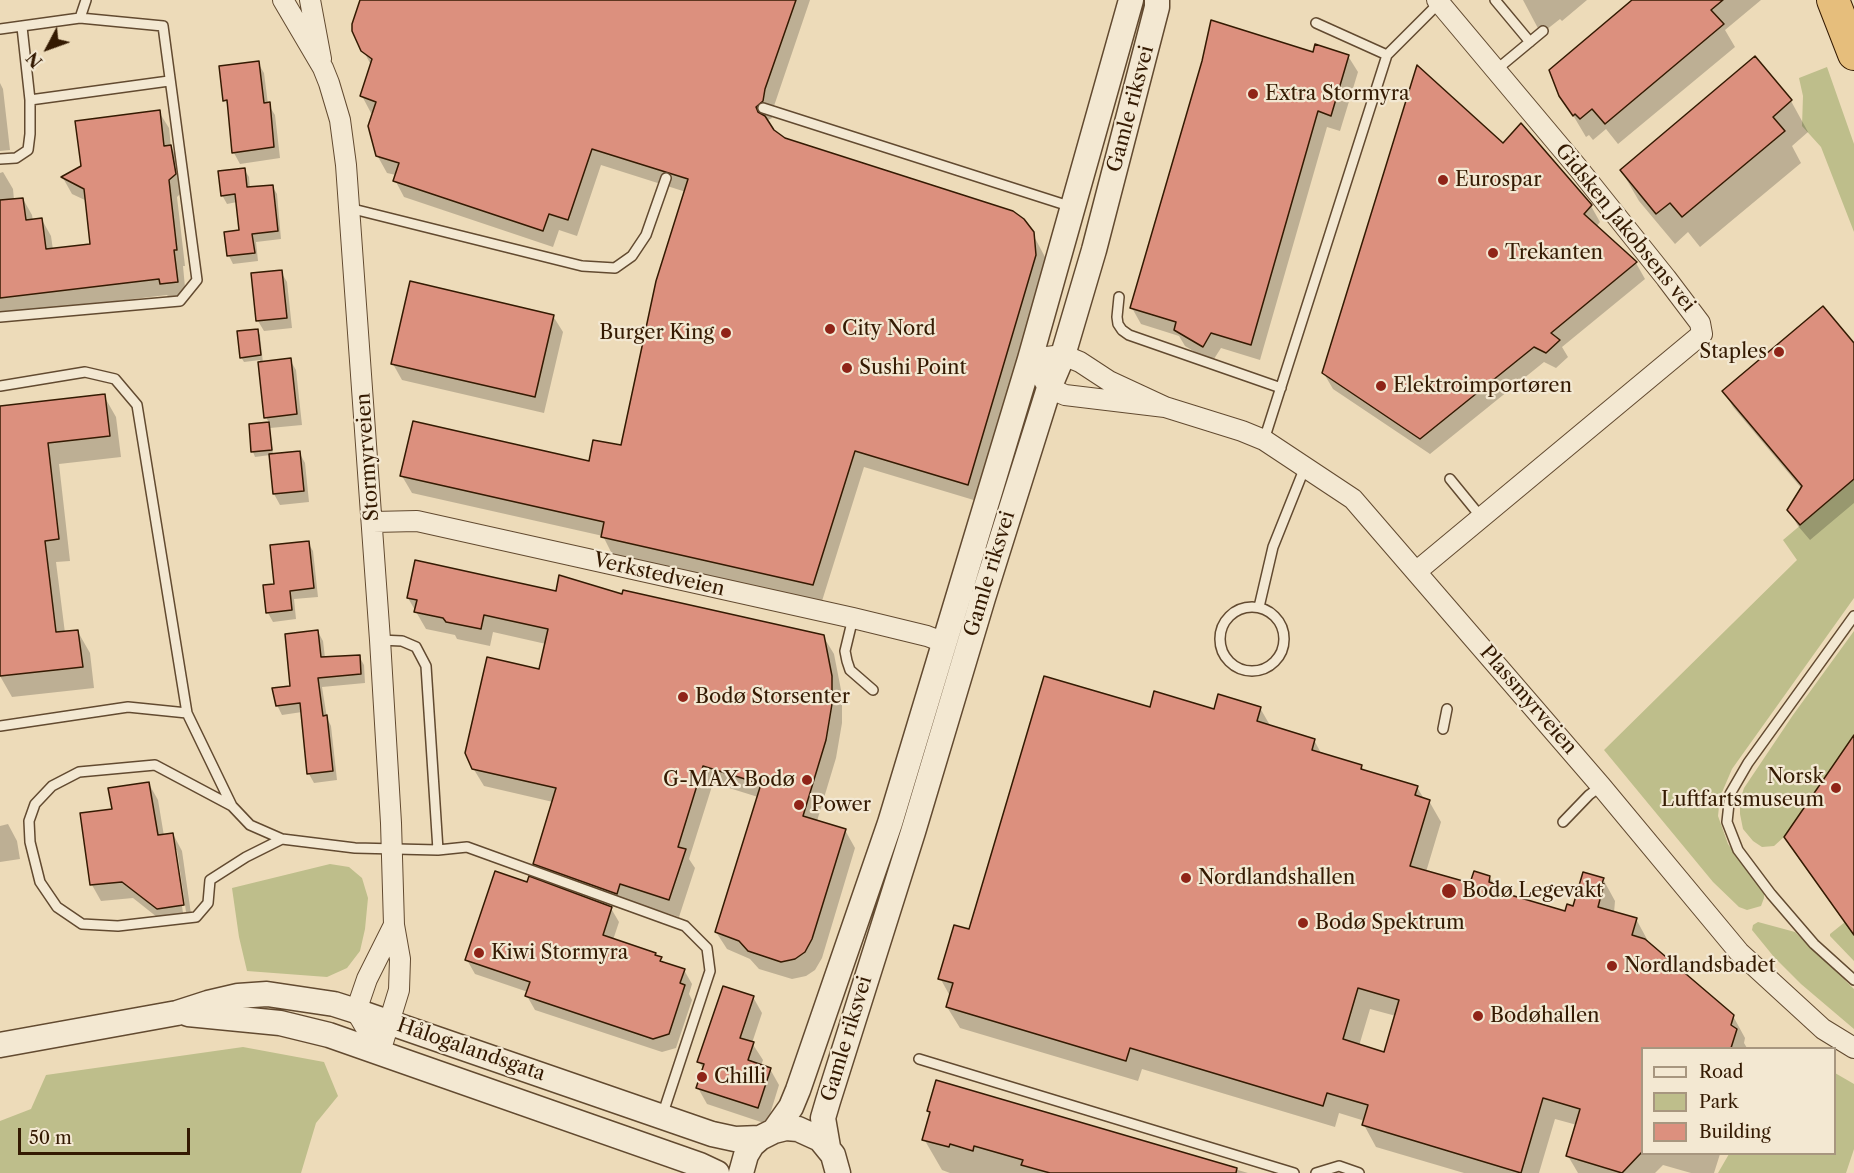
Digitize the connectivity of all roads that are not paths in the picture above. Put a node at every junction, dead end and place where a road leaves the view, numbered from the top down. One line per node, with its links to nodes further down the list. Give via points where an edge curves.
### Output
1 (86, 0): 9 (lane)
2 (283, 0): 17 (street, Stormyrveien)
3 (310, 0): 17 (street, Stormyrveien)
4 (1131, 0): 24 (street, Gamle riksvei)
5 (1157, 0): 28 (street, Gamle riksvei, via 1094,250)
6 (1495, 0): 14 (lane)
7 (1833, 0): 15 (highway)
8 (1438, 1): 16 (lane, Gidsken Jakobsens vei); 18 (street, Gidsken Jakobsens vei)
9 (80, 18): 11 (lane); 19 (lane, via 163,26)
10 (1316, 23): 16 (lane)
11 (22, 27): 12 (lane); 20 (lane)
12 (0, 30)
13 (1543, 31): 14 (lane)
14 (1530, 42): 18 (lane)
15 (1854, 54)
16 (1388, 55): 32 (lane, Gidsken Jakobsens vei)
17 (323, 68): 25 (street, Stormyrveien, via 340,120)
18 (1496, 70): 37 (street, Gidsken Jakobsens vei, via 1678,293 1700,323 1702,334)
19 (169, 81): 20 (lane); 27 (lane, via 197,280 180,301)
20 (30, 100): 22 (lane, via 28,150 16,158)
21 (763, 108): 24 (lane)
22 (0, 159)
23 (666, 178): 25 (lane, via 646,235 632,256 615,268 582,266)
24 (1072, 207): 29 (street, Gamle riksvei)
25 (349, 208): 38 (street, Stormyrveien)
26 (1119, 297): 32 (lane, via 1118,324 1129,335)
27 (0, 317)
28 (1063, 355): 29 (street); 31 (street, Gamle riksvei); 33 (street, Plassmyrveien)
29 (1029, 359): 31 (street); 44 (street, Gamle riksvei)
30 (0, 386): 47 (lane, via 86,372 115,379 137,405)
31 (1048, 388): 33 (street, Plassmyrveien, via 1065,395); 67 (street, Gamle riksvei, via 823,1118)
32 (1281, 388): 34 (lane, Gidsken Jakobsens vei)
33 (1165, 406): 34 (street, Plassmyrveien)
34 (1264, 440): 35 (street, Plassmyrveien)
35 (1305, 467): 39 (street, Plassmyrveien, via 1353,499); 40 (lane, via 1273,547)
36 (1450, 479): 37 (lane)
37 (1481, 518): 39 (street, Gidsken Jakobsens vei)
38 (373, 522): 42 (street, Verkstedveien, via 417,521); 43 (street, Stormyrveien)
39 (1417, 571): 50 (street, Plassmyrveien)
40 (1259, 607): 40 (lane, via 1240,608 1220,630 1227,660 1242,669 1261,670 1278,658 1283,648 1282,627 1277,618)
41 (1854, 616): 57 (lane, via 1748,763 1730,794 1727,822 1738,850 1771,894 1814,944)
42 (853, 618): 44 (street, Verkstedveien); 45 (lane, via 845,651 847,661 850,670)
43 (380, 640): 54 (street, Stormyrveien); 55 (lane, via 416,646 426,666)
44 (944, 642): 66 (street, Gamle riksvei, via 890,823 818,1037 791,1107)
45 (873, 690)
46 (1447, 709): 49 (lane)
47 (187, 713): 48 (lane, via 128,708); 51 (lane)
48 (0, 726)
49 (1443, 729)
50 (1601, 786): 52 (lane); 62 (street, Plassmyrveien, via 1738,952 1823,1029)
51 (232, 806): 53 (lane, via 250,825); 53 (lane, via 156,765 79,771 52,786 35,804 28,821 40,882 57,907 82,924 118,926 196,917 208,903 210,880)
52 (1563, 822)
53 (282, 839): 54 (lane)
54 (391, 849): 55 (lane); 56 (street, Stormyrveien)
55 (438, 850): 65 (lane, via 467,847 685,926 707,948 710,971)
56 (394, 925): 58 (street, Stormyrveien); 60 (street, Stormyrveien, via 400,959 399,990)
57 (1854, 980)
58 (356, 1011): 59 (street, Hålogalandsgata, via 267,994 238,996); 60 (street, Hålogalandsgata); 63 (street)
59 (177, 1013): 61 (street, Hålogalandsgata); 63 (street, Hålogalandsgata, via 280,1023)
60 (391, 1022): 63 (street, Stormyrveien); 65 (street, Hålogalandsgata)
61 (0, 1045)
62 (1854, 1048)
63 (380, 1052): 68 (street, Hålogalandsgata)
64 (919, 1059): 70 (lane)
65 (662, 1116): 66 (street, Hålogalandsgata, via 735,1139)
66 (767, 1134): 67 (street, Hålogalandsgata, via 798,1129 820,1139); 69 (street, via 746,1155)
67 (837, 1164)
68 (717, 1173)
69 (741, 1173)
70 (1294, 1173)
71 (1316, 1173): 72 (lane, via 1339,1166)
72 (1359, 1173)

